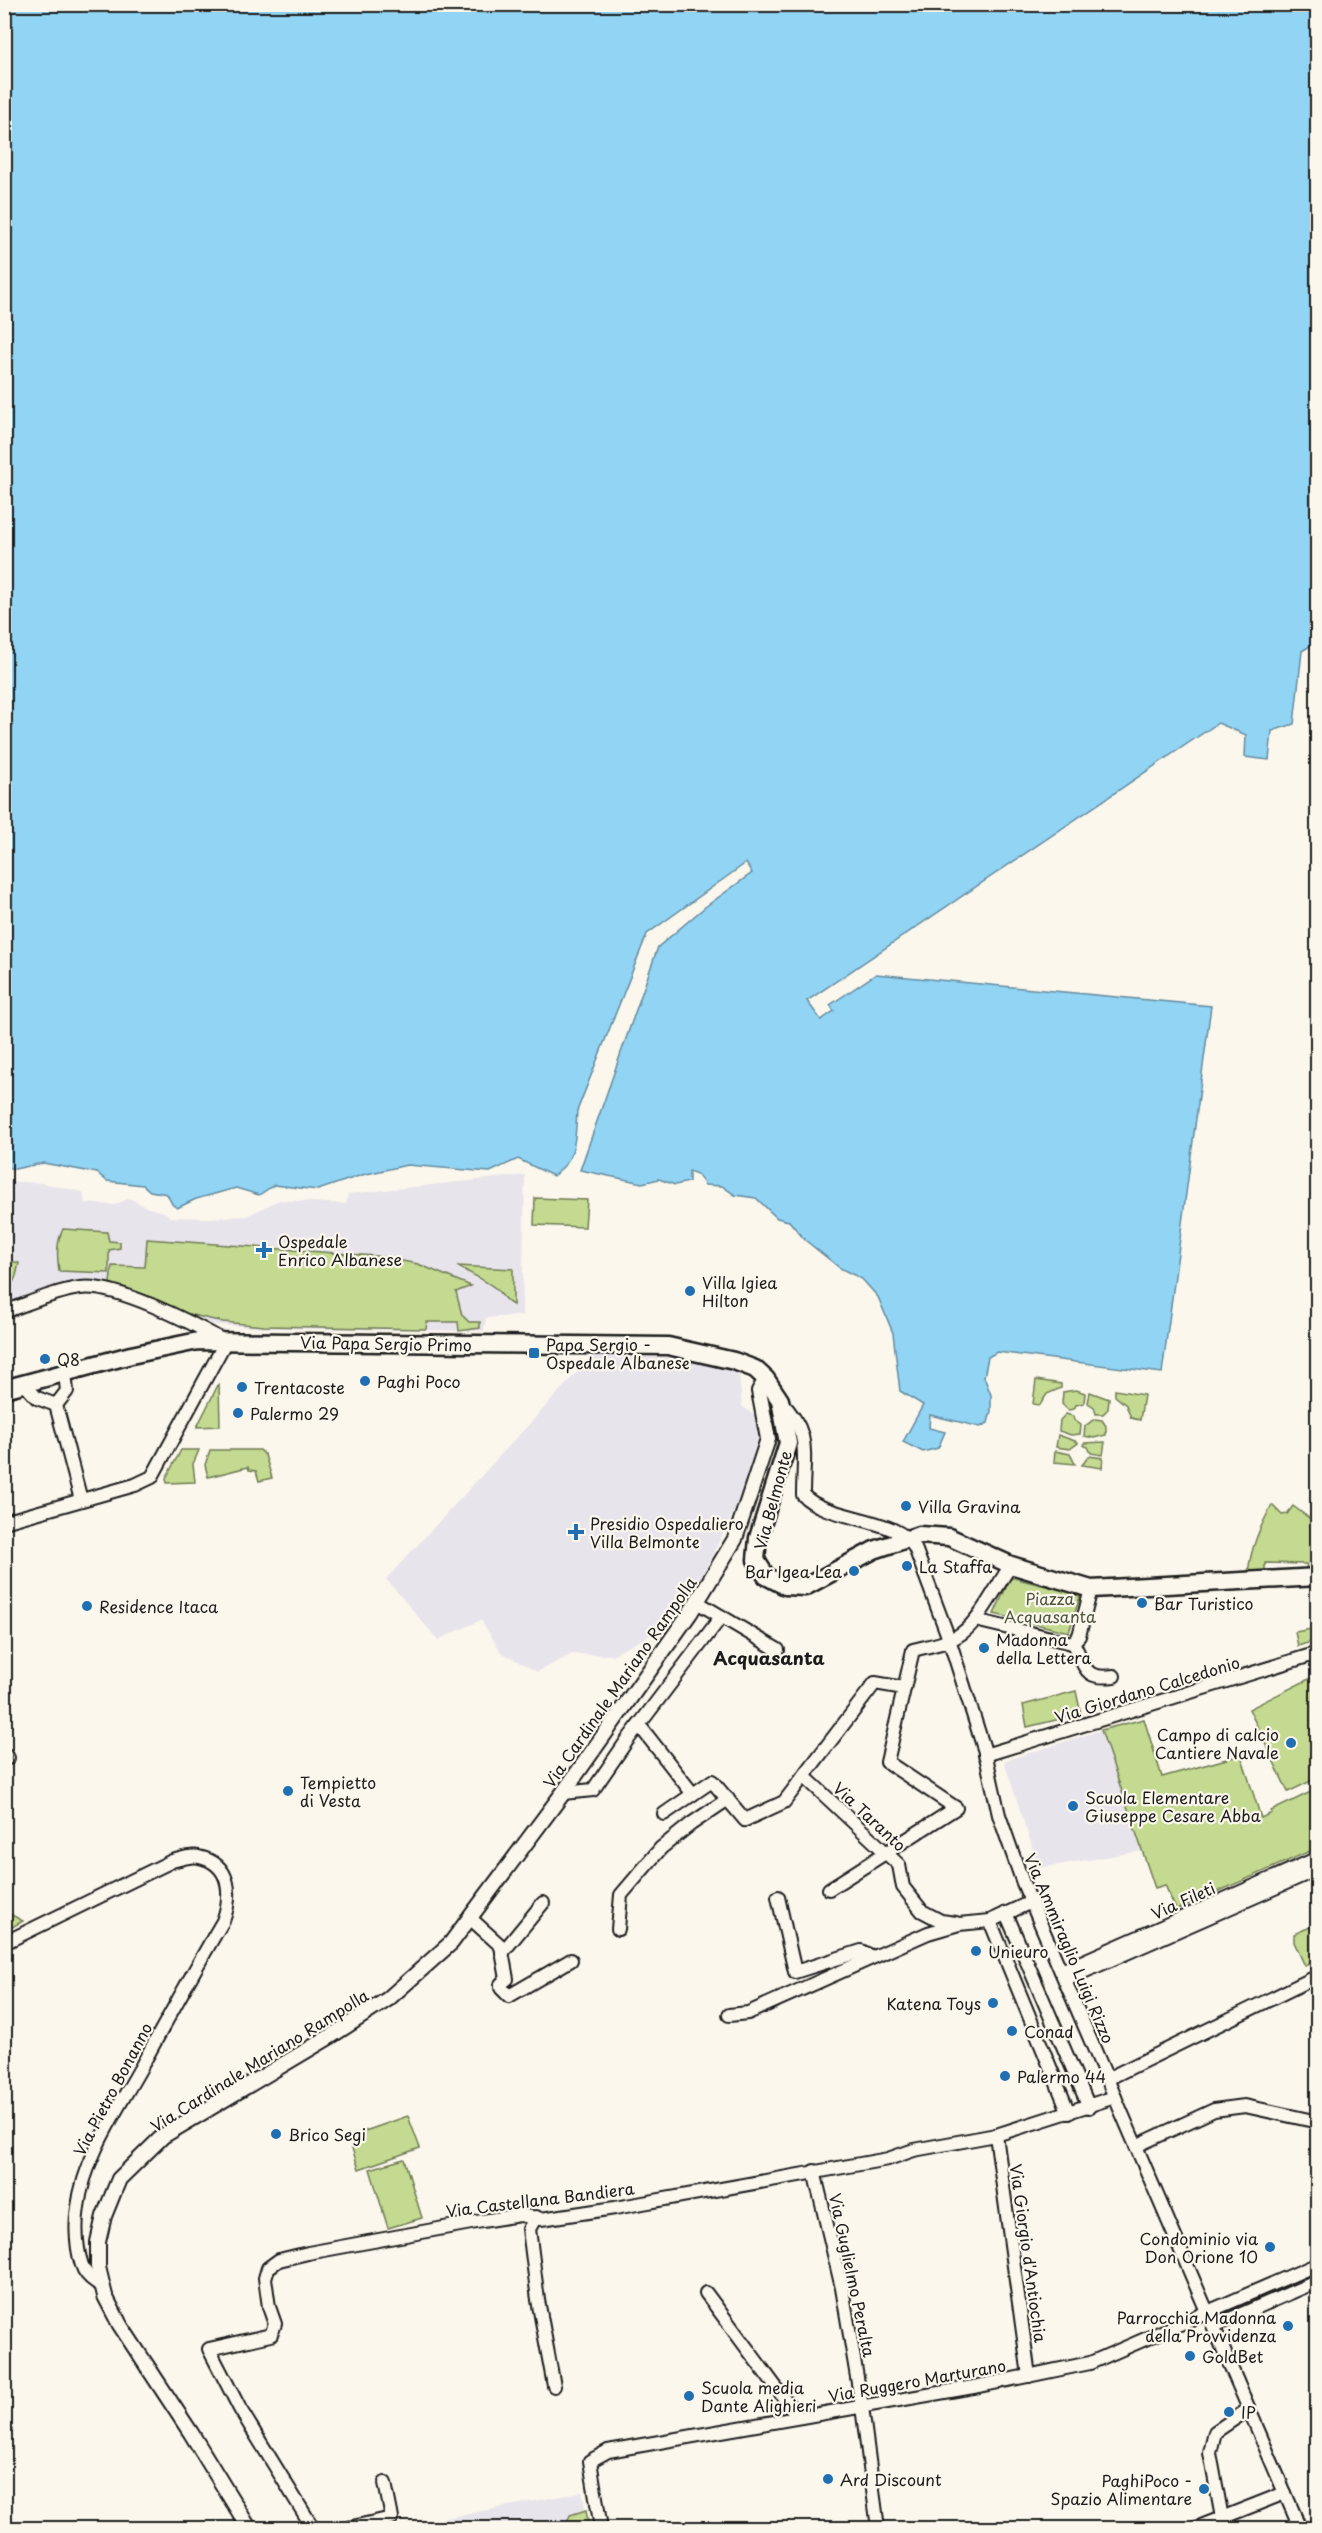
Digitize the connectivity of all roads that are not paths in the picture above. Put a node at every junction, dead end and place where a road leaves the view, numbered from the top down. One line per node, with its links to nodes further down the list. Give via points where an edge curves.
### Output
1 (4, 1312): 2 (street, via 80,1288 106,1289)
2 (225, 1341): 3 (main road, Via Papa Sergio Primo, via 198,1341 131,1354); 4 (main road, Via Papa Sergio Primo, via 668,1346 734,1361 756,1369); 9 (street, via 152,1477)
3 (65, 1373): 5 (main road, Via Papa Sergio Primo); 8 (street, via 67,1391)
4 (766, 1380): 7 (main road, Via Belmonte); 15 (street, Via Cardinale Mariano Rampolla, via 759,1391 768,1439 735,1539)
5 (24, 1384): 6 (main road, Via Papa Sergio Primo); 8 (street, via 37,1398)
6 (4, 1389)
7 (780, 1400): 11 (street, via 796,1417 803,1435 803,1495 810,1503); 11 (main road, Via Belmonte, via 788,1443 758,1538 756,1560 766,1576 785,1586 805,1587)
8 (56, 1405): 9 (street)
9 (81, 1500): 10 (street)
10 (4, 1522)
11 (907, 1537): 12 (main road, Via Belmonte, via 949,1537); 18 (street, Via Ammiraglio Luigi Rizzo, via 922,1564)
12 (1011, 1565): 14 (main road, Via Belmonte); 17 (street)
13 (1317, 1577): 14 (main road, Via Belmonte)
14 (1091, 1589): 19 (street, via 1079,1636)
15 (697, 1602): 16 (street); 27 (street, Via Cardinale Mariano Rampolla)
16 (721, 1617): 20 (street); 24 (street)
17 (975, 1620): 18 (street); 19 (street)
18 (949, 1640): 23 (street, via 913,1650); 25 (street, Via Ammiraglio Luigi Rizzo)
19 (1073, 1642): 22 (street, via 1087,1672 1097,1678)
20 (778, 1650)
21 (1317, 1653): 25 (street, Via Giordano Calcedonio)
22 (1114, 1676)
23 (904, 1688): 26 (street, via 875,1683); 31 (street, via 887,1762 956,1808)
24 (639, 1725): 27 (street, via 593,1790); 28 (street)
25 (985, 1755): 36 (street, Via Ammiraglio Luigi Rizzo, via 999,1815)
26 (805, 1778): 29 (street, via 784,1802 745,1820); 31 (street, Via Taranto)
27 (563, 1792): 39 (street, Via Cardinale Mariano Rampolla)
28 (693, 1794): 29 (street, via 712,1781); 30 (street)
29 (728, 1799): 42 (street, via 661,1848 621,1895)
30 (664, 1814)
31 (887, 1854): 34 (street); 41 (street, Via Taranto, via 898,1865 903,1887 922,1911 940,1921)
32 (1317, 1858): 47 (street, Via Fileti)
33 (1317, 1869): 47 (street, Via Fileti)
34 (829, 1889)
35 (778, 1897): 45 (street, via 795,1972 861,1951)
36 (1031, 1902): 38 (street); 47 (street, Via Ammiraglio Luigi Rizzo)
37 (543, 1903): 44 (street)
38 (1006, 1913): 40 (street); 52 (street)
39 (470, 1918): 44 (street, via 501,1946); 61 (street, Via Cardinale Mariano Rampolla, via 451,1943 388,2000 163,2136 119,2179 100,2233)
40 (990, 1921): 41 (street); 53 (street)
41 (959, 1924): 45 (street)
42 (618, 1929)
43 (4, 1943): 61 (street, Via Pietro Bonanno, via 186,1857 199,1857 217,1865 229,1888 229,1905 223,1921 112,2119 92,2157 82,2188 77,2229 80,2251 84,2270)
44 (502, 1953): 46 (street, via 507,1980 501,1988 509,1996)
45 (873, 1957): 49 (street, via 748,2013)
46 (571, 1960)
47 (1063, 1975): 50 (street, Via Ammiraglio Luigi Rizzo)
48 (1317, 1976): 50 (street)
49 (729, 2015)
50 (1107, 2079): 51 (street, Via Ammiraglio Luigi Rizzo)
51 (1115, 2097): 52 (street, Via Castellana Bandiera); 56 (street, Via Ammiraglio Luigi Rizzo)
52 (1089, 2107): 53 (street, Via Castellana Bandiera)
53 (1069, 2113): 55 (street, Via Castellana Bandiera)
54 (1317, 2122): 56 (street, via 1245,2106 1214,2110)
55 (996, 2135): 57 (street, Via Castellana Bandiera); 65 (street, Via Giorgio d'Antiochia)
56 (1136, 2146): 63 (street, Via Ammiraglio Luigi Rizzo)
57 (814, 2171): 58 (street, Via Castellana Bandiera, via 615,2208); 67 (street, Via Guglielmo Peralta, via 842,2288)
58 (536, 2217): 66 (street, via 529,2229); 74 (street, Via Castellana Bandiera, via 520,2215 482,2221 279,2260 268,2268 265,2278 275,2324 271,2335 209,2349 240,2409)
59 (1317, 2264): 63 (street, Via Ruggero Marturano)
60 (1317, 2281): 64 (street)
61 (101, 2286): 73 (street, Via Pietro Bonanno, via 120,2325)
62 (706, 2293): 69 (street)
63 (1208, 2311): 64 (street, Via Ammiraglio Luigi Rizzo); 65 (street, Via Ruggero Marturano, via 1090,2363)
64 (1214, 2326): 68 (street, Via Ammiraglio Luigi Rizzo)
65 (1029, 2376): 67 (street, Via Ruggero Marturano)
66 (554, 2386)
67 (862, 2407): 69 (street, Via Ruggero Marturano); 77 (street, Via Guglielmo Peralta)
68 (1249, 2409): 71 (street, Via Ammiraglio Luigi Rizzo); 72 (street, via 1215,2432 1210,2453)
69 (798, 2417): 76 (street, Via Ruggero Marturano, via 608,2451 590,2461)
70 (385, 2483): 75 (street, via 392,2518)
71 (1285, 2493): 72 (street); 79 (street, Via Ammiraglio Luigi Rizzo)
72 (1221, 2523): 78 (street)
73 (249, 2529)
74 (313, 2529)
75 (348, 2529)
76 (600, 2529)
77 (878, 2529)
78 (1196, 2529)
79 (1300, 2529)

